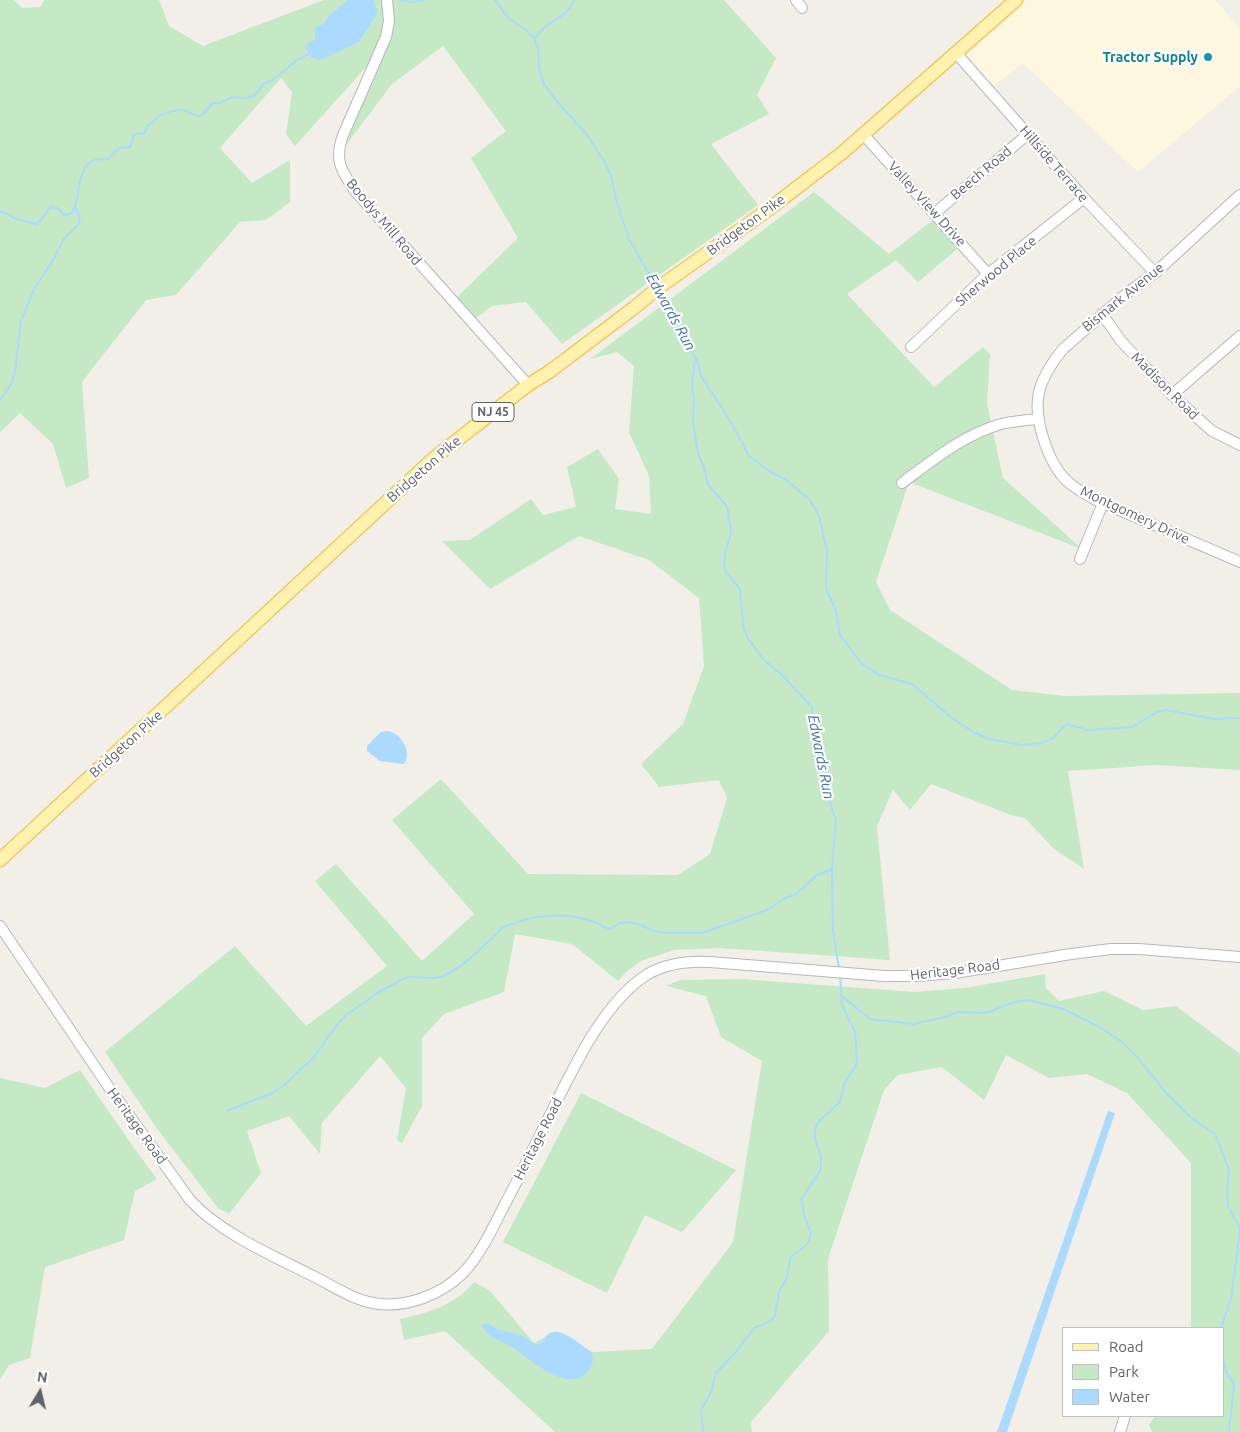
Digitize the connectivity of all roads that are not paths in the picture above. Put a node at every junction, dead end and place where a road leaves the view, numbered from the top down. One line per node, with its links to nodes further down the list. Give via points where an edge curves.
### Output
1 (387, 0): 14 (street, Boodys Mill Road, via 389,21 386,37 343,135 338,152 341,169 355,191)
2 (1016, 0): 3 (main road, Bridgeton Pike / NJ 45)
3 (956, 53): 4 (street, Hillside Terrace); 5 (main road, Bridgeton Pike / NJ 45)
4 (1028, 134): 7 (street, Hillside Terrace); 8 (street, Beech Road)
5 (864, 135): 8 (street, Valley View Drive); 14 (main road, Bridgeton Pike / NJ 45)
6 (1240, 195): 9 (street, Bismark Avenue)
7 (1084, 198): 9 (street, Hillside Terrace); 10 (street, Sherwood Place)
8 (935, 212): 10 (street, Valley View Drive)
9 (1155, 273): 11 (street, Bismark Avenue)
10 (988, 274): 13 (street, Sherwood Place)
11 (1102, 314): 15 (street, Madison Road, via 1121,341); 16 (street, Bismark Avenue, via 1055,358 1039,392)
12 (1240, 336): 15 (street)
13 (910, 347)
14 (528, 385): 22 (main road, Bridgeton Pike / NJ 45, via 434,458)
15 (1172, 395): 17 (street, Madison Road, via 1212,431)
16 (1039, 418): 18 (street, via 1000,425 966,438); 19 (street, Montgomery Drive, via 1047,450 1066,480)
17 (1240, 444)
18 (902, 483)
19 (1103, 503): 20 (street); 21 (street, Montgomery Drive)
20 (1080, 560)
21 (1240, 562)
22 (0, 860)
23 (0, 926): 24 (street, Heritage Road, via 108,1086 197,1208 218,1225 272,1255 350,1295 384,1304 415,1300 439,1291 456,1280 474,1260 587,1044 609,1012 642,979 655,971 697,962 932,976 1111,949)
24 (1240, 957)
25 (1125, 1417): 26 (street)
26 (1120, 1432)

